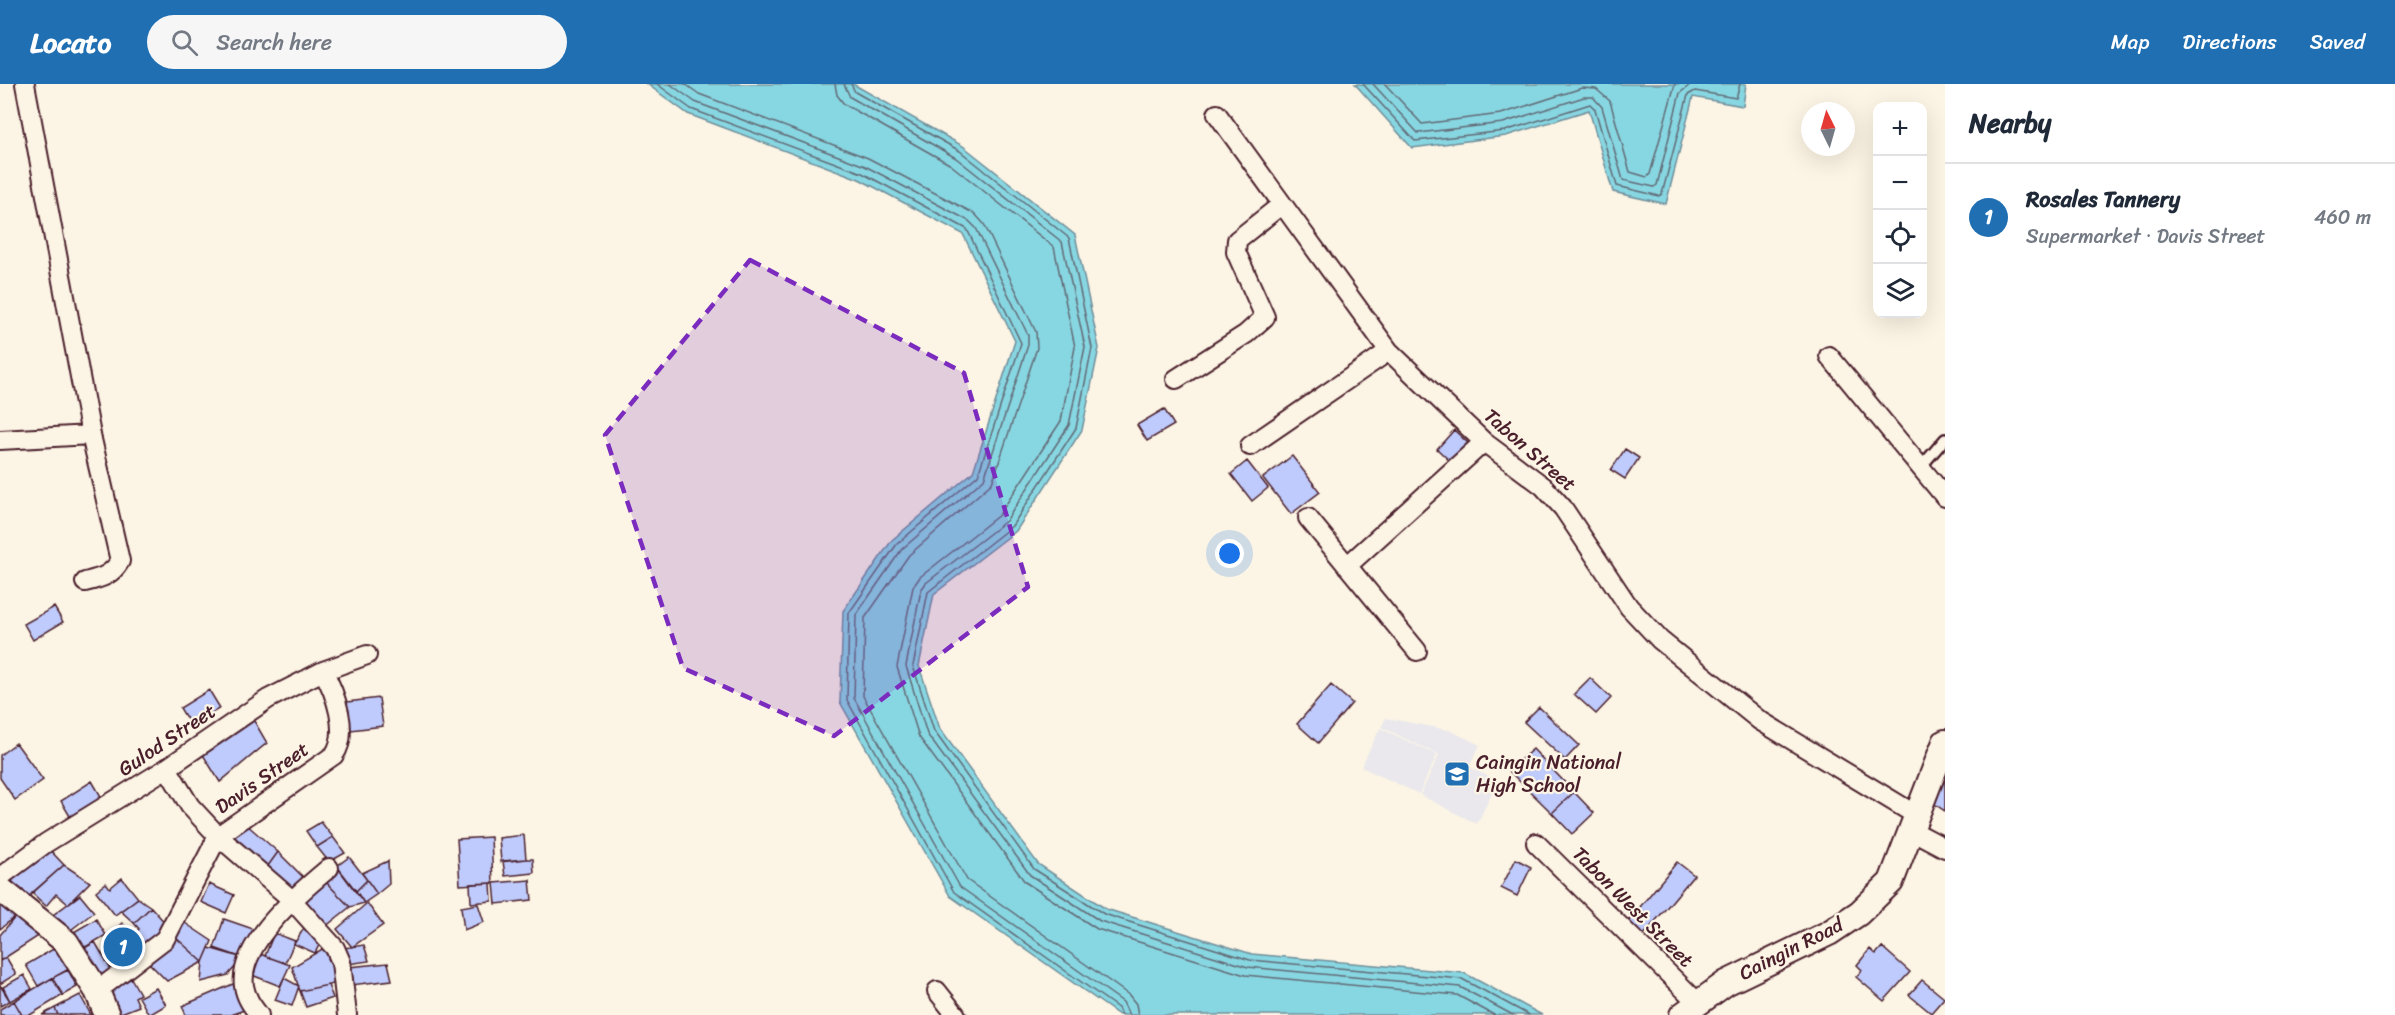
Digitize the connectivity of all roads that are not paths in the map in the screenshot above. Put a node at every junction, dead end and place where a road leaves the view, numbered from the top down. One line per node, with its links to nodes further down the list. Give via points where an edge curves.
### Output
1 (25, 84): 7 (street)
2 (1217, 114): 3 (street, Tabon Street)
3 (1281, 205): 4 (street, Tabon Street); 6 (street, via 1237,240 1236,252 1265,317 1246,334)
4 (1389, 351): 10 (street, Tabon Street); 11 (street)
5 (1829, 356): 12 (street)
6 (1176, 379)
7 (91, 435): 9 (street); 16 (street, via 120,561 114,572)
8 (1945, 439): 12 (lane)
9 (0, 440)
10 (1484, 442): 15 (street); 22 (street, Tabon Street, via 1543,486 1563,508 1629,607 1660,640 1759,720)
11 (1250, 446)
12 (1920, 468): 13 (street)
13 (1945, 497)
14 (1308, 518): 15 (street)
15 (1347, 566): 17 (street)
16 (85, 582)
17 (1417, 651)
18 (367, 655): 19 (street, Gulod Street)
19 (323, 671): 21 (street, Gulod Street, via 267,699); 23 (street, Davis Street, via 335,698 340,746 334,755)
20 (1945, 742): 22 (street, Caingin Road)
21 (167, 768): 23 (street, via 190,806); 27 (street, Gulod Street, via 46,843)
22 (1914, 822): 25 (street, Tabon Street); 32 (street, Caingin Road, via 1891,882 1859,913 1828,933 1726,983)
23 (218, 836): 29 (street); 30 (street, Davis Street, via 165,939)
24 (1536, 843): 32 (street, Tabon West Street)
25 (1945, 848)
26 (329, 868): 29 (street)
27 (0, 878)
28 (0, 889): 30 (street, via 66,942)
29 (291, 899): 34 (street, via 252,952 245,973 247,998); 35 (street, via 335,948 341,962)
30 (97, 991): 33 (street)
31 (937, 991): 36 (street)
32 (1686, 1012)
33 (106, 1015)
34 (259, 1015)
35 (347, 1015)
36 (956, 1015)

